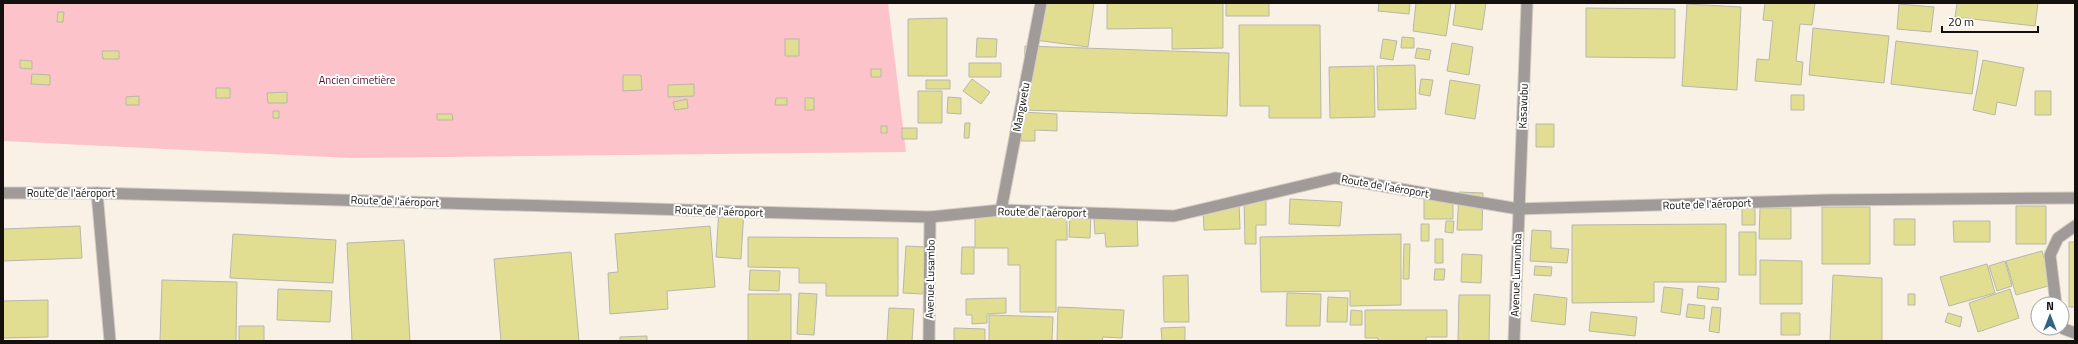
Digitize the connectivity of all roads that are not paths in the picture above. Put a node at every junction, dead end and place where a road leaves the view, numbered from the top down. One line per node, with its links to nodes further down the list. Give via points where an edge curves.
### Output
1 (1041, 3): 7 (street, Mangwetu)
2 (1527, 3): 6 (street, Kasavubu)
3 (97, 192): 4 (street, Route de l'aéroport); 8 (street, Route de l'aéroport); 11 (street)
4 (3, 193)
5 (2075, 198): 6 (street, Route de l'aéroport, via 1828,200)
6 (1519, 209): 7 (street, Route de l'aéroport, via 1335,178 1174,216); 13 (street, Avenue Lumumba)
7 (1001, 210): 8 (street, Route de l'aéroport)
8 (930, 217): 12 (street, Avenue Lusambo)
9 (2075, 226): 10 (street, via 2058,238 2050,255)
10 (2055, 296)
11 (110, 341)
12 (929, 341)
13 (1514, 341)

